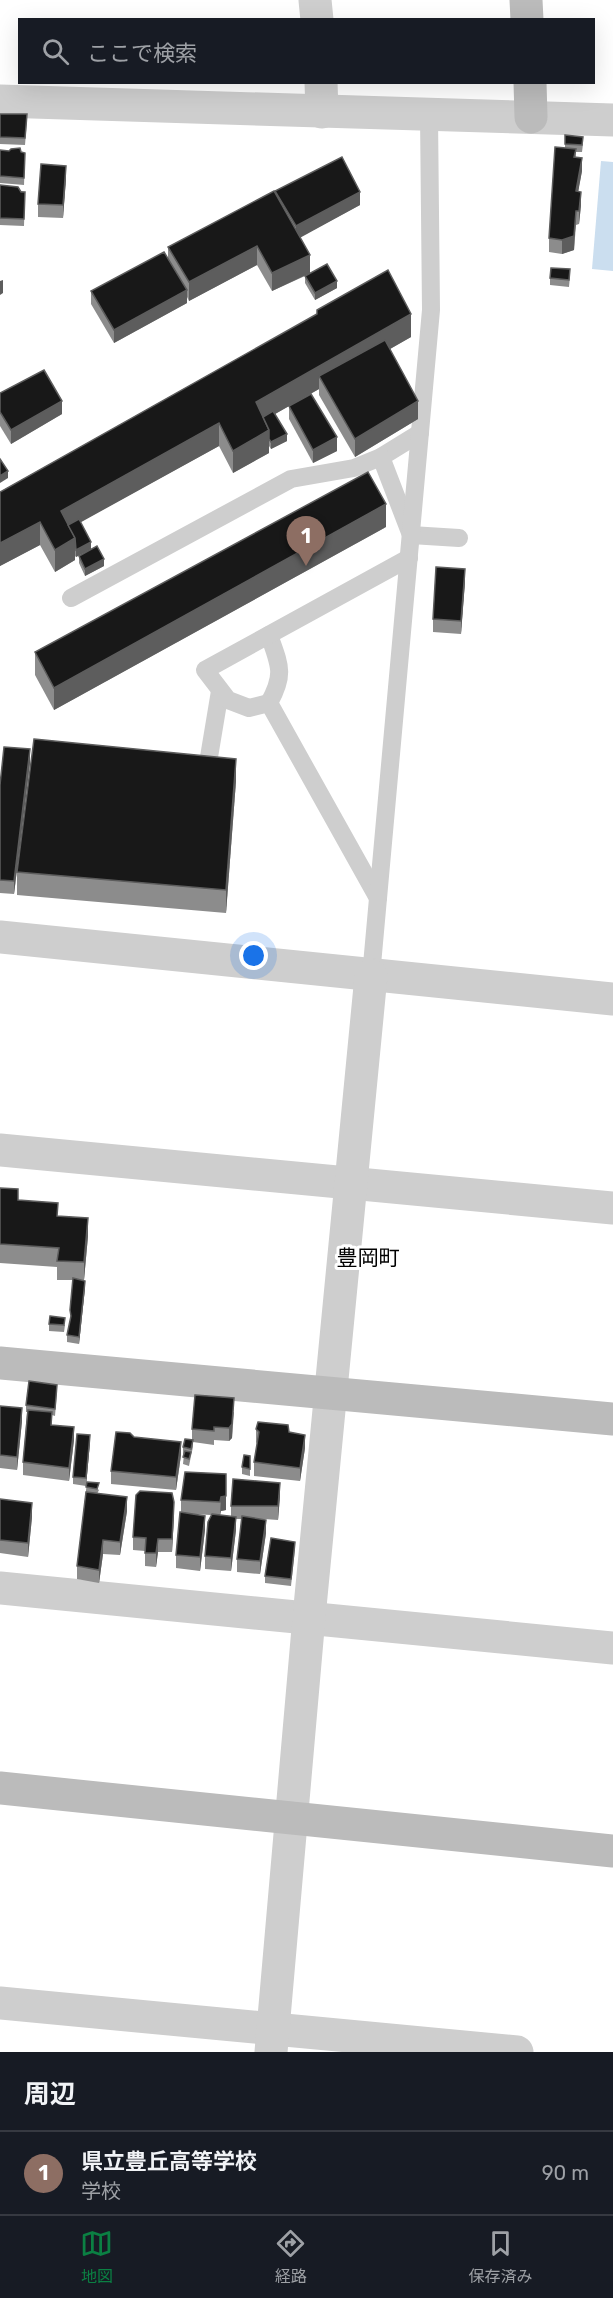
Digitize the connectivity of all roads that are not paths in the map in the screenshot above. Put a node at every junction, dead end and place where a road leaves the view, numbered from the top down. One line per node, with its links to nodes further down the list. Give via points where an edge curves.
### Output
1 (315, 0): 3 (street)
2 (526, 0): 4 (street)
3 (317, 18)
4 (527, 18)
5 (530, 84): 9 (street)
6 (321, 97): 7 (street); 8 (street)
7 (0, 101)
8 (429, 115): 9 (street); 11 (lane, via 431,310)
9 (531, 117): 10 (street)
10 (613, 120)
11 (420, 433): 12 (lane); 13 (lane)
12 (381, 458): 13 (lane); 16 (lane, via 354,468 291,479)
13 (411, 535): 14 (lane); 15 (lane)
14 (459, 538)
15 (409, 558): 17 (lane); 21 (lane)
16 (71, 598)
17 (268, 635): 18 (lane, via 206,670); 19 (lane, via 279,663 279,684)
18 (220, 691): 19 (lane, via 228,700 249,708); 20 (lane)
19 (269, 703): 21 (lane)
20 (210, 757)
21 (378, 898): 23 (lane)
22 (0, 937): 23 (street)
23 (371, 976): 24 (street); 26 (street)
24 (613, 999)
25 (0, 1150): 26 (street)
26 (352, 1183): 27 (street); 29 (street)
27 (613, 1208)
28 (0, 1363): 29 (street)
29 (331, 1392): 30 (street); 32 (street)
30 (613, 1419)
31 (0, 1588): 32 (street)
32 (309, 1617): 33 (street); 35 (street)
33 (613, 1648)
34 (0, 1788): 35 (street)
35 (291, 1819): 36 (street); 38 (street)
36 (613, 1851)
37 (0, 2003): 38 (street)
38 (272, 2041): 39 (street)
39 (517, 2052)

